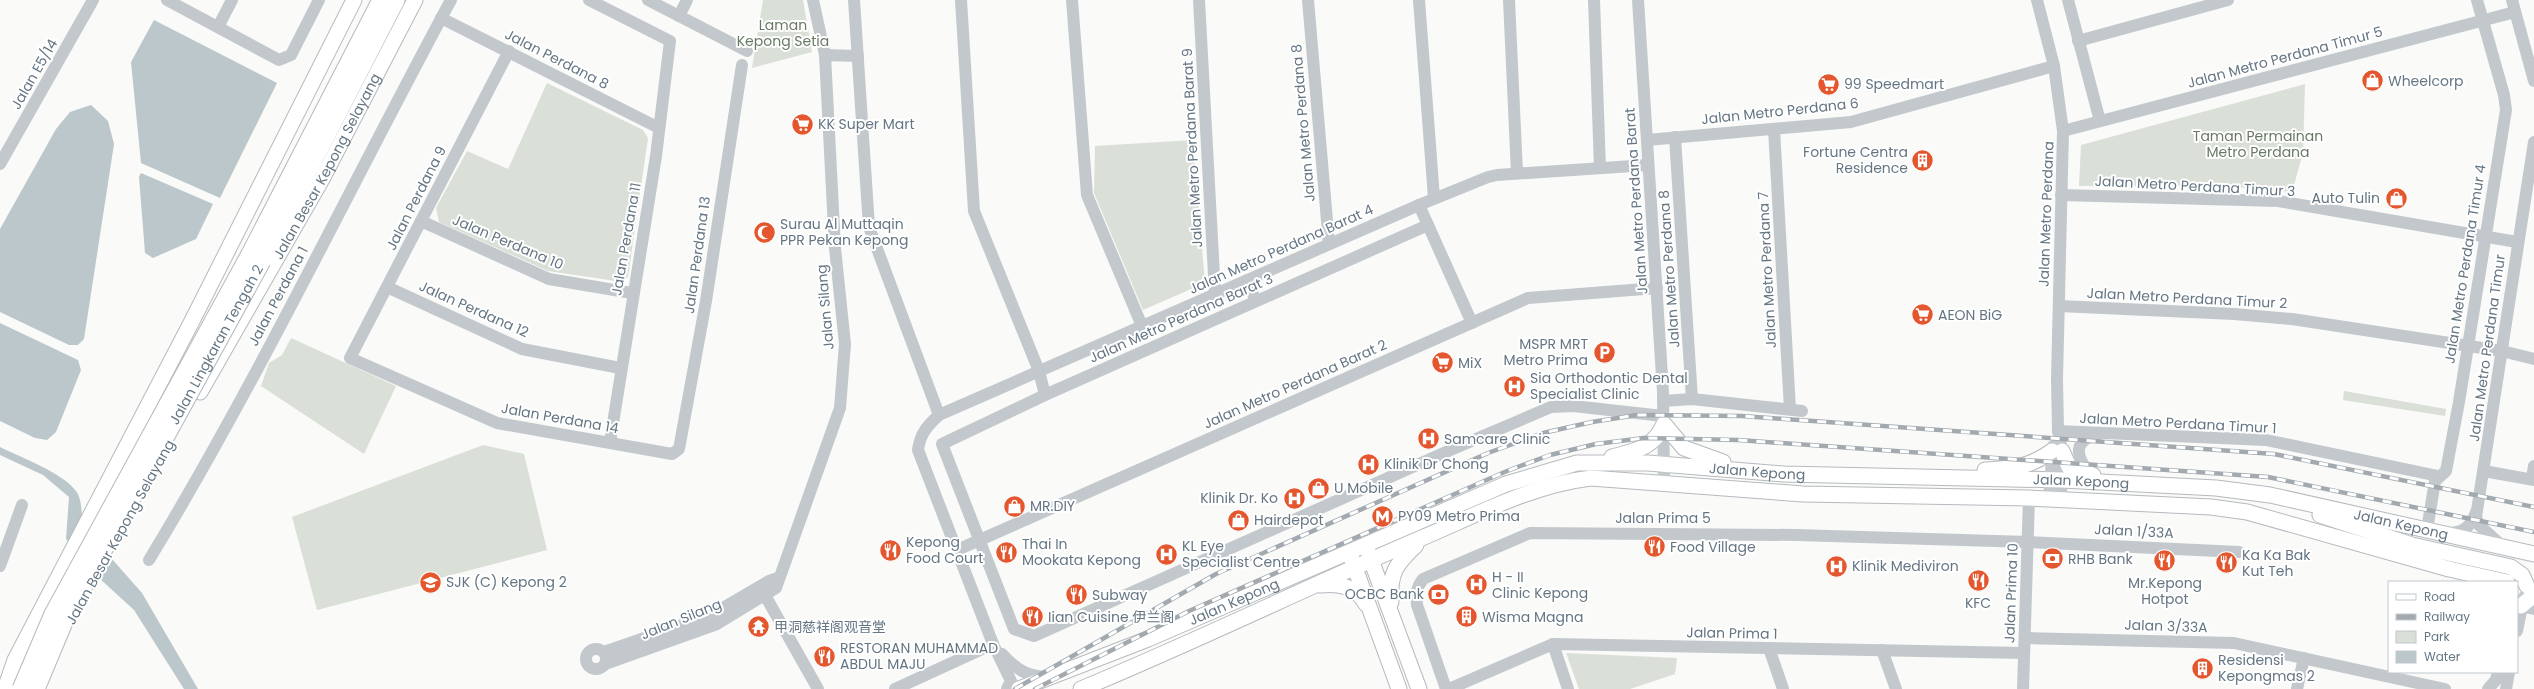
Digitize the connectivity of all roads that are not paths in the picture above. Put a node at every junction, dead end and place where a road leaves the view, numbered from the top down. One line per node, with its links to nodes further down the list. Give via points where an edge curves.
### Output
1 (93, 0): 49 (street, Jalan E5/14)
2 (167, 0): 32 (street)
3 (232, 0): 32 (street)
4 (318, 0): 32 (street, via 291,55 279,60)
5 (354, 0): 71 (main road)
6 (380, 0): 38 (highway, Jalan Lingkaran Tengah 2)
7 (396, 0): 38 (highway, Jalan Lingkaran Tengah 2)
8 (415, 0): 77 (main road, Jalan Besar Kepong Selayang, via 322,179)
9 (451, 0): 30 (street, Jalan Perdana 1)
10 (589, 0): 43 (street, Jalan Perdana 11, via 670,40)
11 (648, 0): 29 (street)
12 (687, 0): 29 (street)
13 (813, 0): 36 (street, Jalan Silang)
14 (854, 0): 37 (street)
15 (961, 0): 76 (street, via 974,211)
16 (1072, 0): 69 (street, via 1087,195)
17 (1199, 0): 65 (street, Jalan Metro Perdana Barat 9)
18 (1308, 0): 60 (street, Jalan Metro Perdana 8)
19 (1419, 0): 54 (street)
20 (1509, 0): 52 (street)
21 (1594, 0): 51 (street)
22 (1638, 0): 47 (street, Jalan Metro Perdana Barat)
23 (2037, 0): 40 (street, Jalan Metro Perdana)
24 (2068, 0): 33 (street)
25 (2228, 0): 33 (street)
26 (2477, 0): 31 (street, Jalan Metro Perdana Timur 4)
27 (2512, 0): 28 (street)
28 (2515, 12): 31 (street, Jalan Metro Perdana Timur 5); 41 (street)
29 (679, 16): 35 (street)
30 (441, 18): 34 (street, Jalan Perdana 8); 118 (street, Jalan Perdana 1, via 248,383 216,449)
31 (2483, 20): 42 (street, Jalan Metro Perdana Timur 5); 58 (street, Jalan Metro Perdana Timur 4, via 2504,94 2506,110)
32 (218, 27)
33 (2078, 41): 42 (street)
34 (509, 51): 43 (street, Jalan Perdana 8); 56 (street, Jalan Perdana 9)
35 (747, 51)
36 (825, 55): 37 (street); 125 (street, Jalan Silang, via 835,248 845,344 840,408 778,578 769,581)
37 (858, 56): 83 (street, via 869,227)
38 (357, 61): 143 (highway, Jalan Lingkaran Tengah 2, bridge, via 53,614); 144 (highway, Jalan Lingkaran Tengah 2, bridge, via 262,261 64,622)
39 (742, 65): 88 (street, Jalan Perdana 13, via 706,301)
40 (2054, 66): 44 (street, Jalan Metro Perdana 6, via 1851,122); 45 (street, Jalan Metro Perdana, via 2062,105)
41 (2534, 81)
42 (2100, 121): 45 (street, Jalan Metro Perdana Timur 5)
43 (659, 128): 64 (street, Jalan Perdana 11)
44 (1774, 129): 46 (street, Jalan Metro Perdana 6); 81 (street, Jalan Metro Perdana 7)
45 (2063, 131): 53 (street, Jalan Metro Perdana)
46 (1676, 137): 47 (street, Jalan Metro Perdana 6); 79 (street, Jalan Metro Perdana 8)
47 (1647, 140): 50 (street, Jalan Metro Perdana Barat)
48 (2534, 142): 59 (street, Jalan Metro Perdana Timur)
49 (0, 164)
50 (1648, 165): 51 (street, Jalan Metro Perdana Barat 4); 63 (street, Jalan Metro Perdana Barat)
51 (1600, 168): 52 (street, Jalan Metro Perdana Barat 4)
52 (1517, 173): 54 (street, Jalan Metro Perdana Barat 4, via 1488,177)
53 (2061, 195): 58 (street, Jalan Metro Perdana Timur 3, via 2278,201); 67 (street, Jalan Metro Perdana)
54 (1434, 198): 55 (street, Jalan Metro Perdana Barat 4)
55 (1419, 205): 57 (street); 60 (street, Jalan Metro Perdana Barat 4)
56 (421, 221): 62 (street, Jalan Perdana 9); 64 (street, Jalan Perdana 10, via 549,279)
57 (1428, 225): 66 (street, Jalan Metro Perdana Barat 3); 68 (street)
58 (2484, 237): 59 (street, Jalan Metro Perdana Timur 3); 70 (street, Jalan Metro Perdana Timur 4)
59 (2517, 242): 72 (street, Jalan Metro Perdana Timur)
60 (1329, 244): 61 (street, Jalan Metro Perdana Barat 4)
61 (1247, 280): 65 (street, Jalan Metro Perdana Barat 4); 66 (street)
62 (387, 287): 73 (street, Jalan Perdana 9); 75 (street, Jalan Perdana 12, via 522,349)
63 (1657, 288): 68 (street, Jalan Metro Perdana Barat 2, via 1528,298); 80 (street, Jalan Metro Perdana Barat)
64 (632, 293): 75 (street, Jalan Perdana 11)
65 (1215, 294): 69 (street, Jalan Metro Perdana Barat 4)
66 (1256, 301): 78 (street, Jalan Metro Perdana Barat 3)
67 (2059, 306): 70 (street, Jalan Metro Perdana Timur 2, via 2241,314 2292,319); 85 (street, Jalan Metro Perdana)
68 (1472, 323): 110 (street, Jalan Metro Perdana Barat 2)
69 (1142, 326): 76 (street, Jalan Metro Perdana Barat 4)
70 (2467, 347): 72 (street, Jalan Metro Perdana Timur 2); 97 (street, Jalan Metro Perdana Timur 4, via 2446,471)
71 (175, 351): 77 (main road, via 169,380 174,391 188,395 196,391); 142 (main road, via 15,660)
72 (2502, 352): 74 (street, Jalan Metro Perdana Timur 2); 94 (street, Jalan Metro Perdana Timur)
73 (350, 358): 87 (street, Jalan Perdana 14, via 496,423)
74 (2534, 359)
75 (620, 368): 87 (street, Jalan Perdana 11)
76 (1039, 372): 78 (street); 83 (street, Jalan Metro Perdana Barat 4)
77 (208, 378): 145 (main road, Jalan Besar Kepong Selayang, via 89,584)
78 (1045, 395): 110 (street, Jalan Metro Perdana Barat 3, via 942,444)
79 (1692, 399): 80 (street); 81 (street)
80 (1663, 401): 84 (street, Jalan Metro Perdana Barat)
81 (1790, 409): 82 (street)
82 (1802, 411)
83 (939, 415): 113 (street, via 925,429 918,450)
84 (1664, 420): 90 (main road, via 1659,436 1646,448); 91 (street, Jalan Metro Perdana Barat); 93 (main road, via 1684,448 1706,458); 110 (street, via 1573,406 1551,407 1034,636 1014,629)
85 (2058, 431): 86 (street, Jalan Metro Perdana Timur 1); 89 (street, Jalan Metro Perdana)
86 (2102, 434): 95 (street, via 2086,438 2080,445 2080,460); 97 (street, Jalan Metro Perdana Timur 1, via 2266,440)
87 (610, 442): 88 (street, Jalan Perdana 14, via 672,454)
88 (680, 449)
89 (2057, 451): 95 (main road, via 2069,467); 96 (main road, via 2025,466); 99 (street, Jalan Metro Perdana)
90 (1596, 462): 91 (main road, Jalan Kepong); 115 (main road, Jalan Kepong, via 1577,463 1506,484)
91 (1664, 464): 93 (main road, Jalan Kepong); 100 (street, Jalan Metro Perdana Barat)
92 (2534, 466): 98 (street)
93 (1750, 470): 96 (main road, Jalan Kepong, via 1784,474)
94 (2484, 471): 98 (street); 106 (street, Jalan Metro Perdana Timur)
95 (2093, 475): 101 (main road)
96 (1888, 476): 99 (main road, Jalan Kepong)
97 (2438, 476): 107 (street, Jalan Metro Perdana Timur 4)
98 (2533, 479)
99 (2056, 480): 101 (main road, Jalan Kepong); 104 (street, Jalan Metro Perdana)
100 (1664, 484): 103 (main road, Jalan Kepong, via 1803,494); 109 (main road, Jalan Kepong, via 1592,478 1568,481 1532,492)
101 (2127, 484): 102 (main road, Jalan Kepong, via 2216,488)
102 (2270, 495): 107 (main road, Jalan Kepong); 123 (main road, via 2384,537 2511,567)
103 (2028, 498): 104 (main road, Jalan Kepong); 111 (street, Jalan Prima 10)
104 (2055, 500): 121 (main road, Jalan Kepong, via 2211,507 2246,512)
105 (22, 506): 119 (street)
106 (2477, 507): 108 (street, via 2473,521 2466,529); 112 (street, Jalan Metro Perdana Timur, via 2476,517 2479,525)
107 (2426, 530): 108 (main road, Jalan Kepong)
108 (2442, 534): 112 (main road, Jalan Kepong)
109 (1423, 538): 115 (main road, Jalan Kepong); 127 (main road, via 1399,561 1394,572 1390,588)
110 (979, 540): 113 (street, Jalan Metro Perdana Barat 2)
111 (2028, 542): 116 (street, Jalan 1/33A); 130 (street, Jalan Prima 10); 153 (street, Jalan Prima 5, via 1796,535 1530,533 1424,579 1418,585 1417,605)
112 (2503, 547): 117 (main road, Jalan Kepong)
113 (957, 550): 131 (street)
114 (1349, 552): 115 (main road, Jalan Kepong); 120 (main road); 140 (main road, Jalan Kepong, via 1148,638)
115 (1368, 552): 120 (main road, Jalan Kepong); 127 (main road)
116 (2239, 552)
117 (2534, 554)
118 (149, 560)
119 (0, 566)
120 (1355, 566): 124 (main road, Jalan Kepong); 128 (main road)
121 (2481, 578): 122 (main road, Jalan Kepong)
122 (2501, 581)
123 (2526, 583): 126 (main road)
124 (1309, 587): 128 (main road, via 1331,584 1347,586 1363,599); 150 (main road, Jalan Kepong, via 1206,636)
125 (763, 592): 136 (street, Jalan Silang); 146 (street)
126 (2528, 608): 129 (street)
127 (1392, 617): 152 (main road)
128 (1376, 623): 151 (main road)
129 (2518, 629)
130 (2024, 638): 135 (street, Jalan Prima 10); 137 (street, Jalan 3/33A, via 2234,643)
131 (993, 644): 140 (street, via 1020,670 1032,676); 147 (street); 148 (street, via 1011,681)
132 (1553, 644): 133 (street, Jalan Prima 1); 154 (street, Jalan Prima 1); 155 (street)
133 (1769, 648): 134 (street, Jalan Prima 1); 156 (street)
134 (1882, 650): 135 (street, Jalan Prima 1); 157 (street)
135 (2024, 653): 158 (street, Jalan Prima 10)
136 (604, 658)
137 (2304, 658): 141 (street, Jalan 3/33A); 159 (street)
138 (2498, 673): 161 (street, via 2496,680)
139 (2509, 673): 162 (street)
140 (1048, 677): 149 (main road, Jalan Kepong)
141 (2396, 683): 160 (street, Jalan 3/33A)
142 (5, 689)
143 (21, 689)
144 (36, 689)
145 (39, 689)
146 (818, 689)
147 (895, 689)
148 (1008, 689)
149 (1019, 689)
150 (1081, 689)
151 (1399, 689)
152 (1419, 689)
153 (1446, 689)
154 (1449, 689)
155 (1568, 689)
156 (1782, 689)
157 (1896, 689)
158 (2023, 689)
159 (2297, 689)
160 (2444, 689)
161 (2488, 689)
162 (2506, 689)

